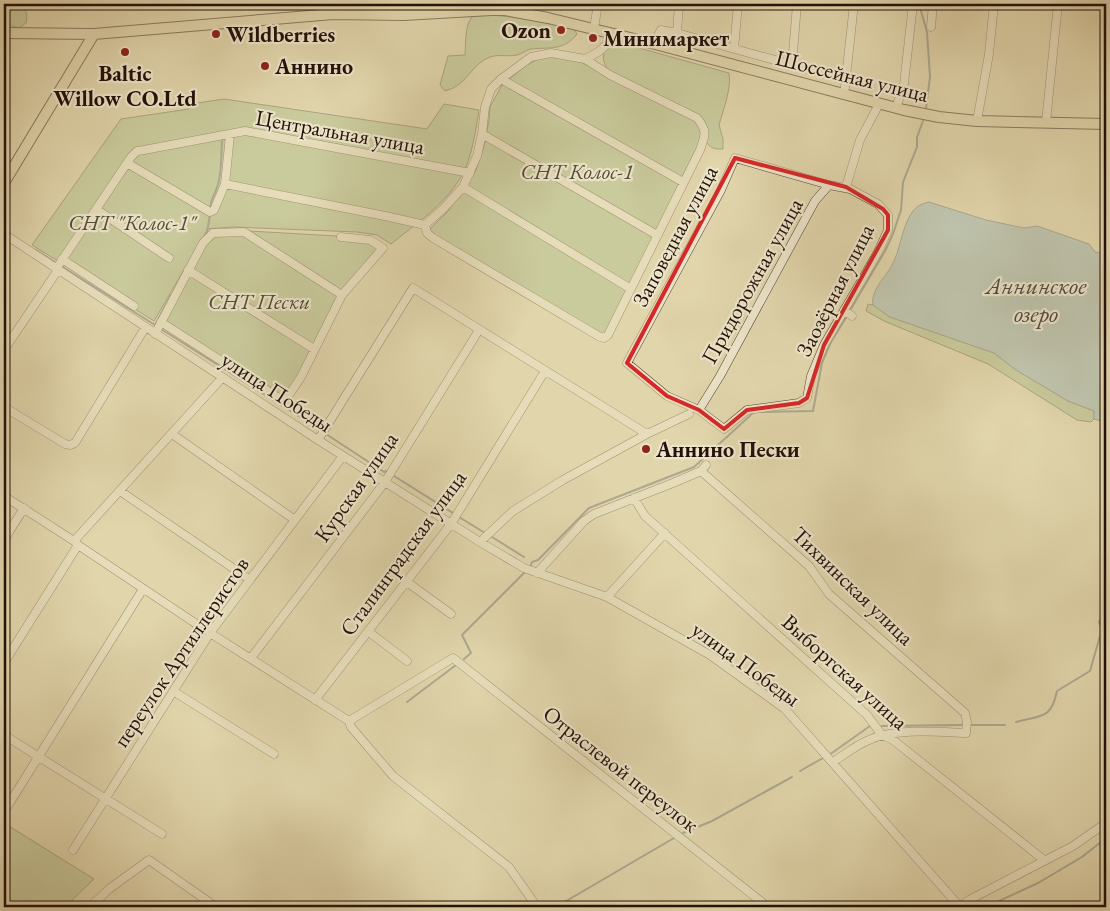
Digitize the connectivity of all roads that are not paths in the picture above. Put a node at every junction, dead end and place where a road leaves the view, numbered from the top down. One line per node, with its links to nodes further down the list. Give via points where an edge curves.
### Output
1 (598, 4): 11 (street)
2 (679, 4): 14 (street)
3 (738, 4): 17 (street)
4 (797, 4): 19 (street)
5 (854, 4): 21 (street)
6 (913, 4): 24 (street, via 904,84)
7 (933, 4): 10 (street)
8 (994, 4): 25 (street)
9 (1058, 4): 26 (street)
10 (931, 27)
11 (594, 28): 13 (main road, Шоссейная улица); 15 (main road, Шоссейная улица, via 519,12 491,10 404,15 333,14)
12 (4, 33): 15 (main road, Шоссейная улица)
13 (612, 33): 16 (main road, Шоссейная улица); 18 (street, via 600,52)
14 (677, 33): 16 (street, via 661,30); 17 (street)
15 (94, 34): 32 (main road)
16 (655, 44): 22 (main road, Шоссейная улица)
17 (734, 49): 19 (street)
18 (584, 59): 20 (street, via 551,52 531,57); 33 (street, via 610,76 697,118 704,126 705,136)
19 (792, 65): 21 (street)
20 (501, 79): 28 (street, via 491,89); 33 (street)
21 (847, 80): 22 (street)
22 (844, 95): 23 (main road, Шоссейная улица)
23 (879, 104): 24 (main road, Шоссейная улица); 37 (street, via 860,140)
24 (896, 108): 25 (main road, Шоссейная улица, via 939,118)
25 (977, 121): 26 (main road, Шоссейная улица)
26 (1046, 122): 27 (main road, Шоссейная улица)
27 (1106, 124)
28 (482, 134): 31 (street); 41 (street)
29 (230, 135): 30 (street, Центральная улица, via 137,151); 31 (street, Центральная улица, via 245,132); 34 (street)
30 (127, 163): 34 (street, via 210,212 214,210); 38 (street, Центральная улица)
31 (470, 173): 36 (street)
32 (4, 182)
33 (684, 182): 41 (street)
34 (225, 184): 39 (street)
35 (829, 185): 37 (street, Придорожная улица); 59 (street, Придорожная улица, via 815,201); 59 (street, Заповедная улица, via 735,158 721,190 627,363 667,396)
36 (464, 187): 39 (street); 47 (street)
37 (846, 187): 59 (street, Заозёрная улица, via 883,208 888,215 888,230 847,312 824,345 811,376 807,398 799,403 746,410 724,429)
38 (96, 209): 43 (street); 44 (street, Центральная улица)
39 (425, 225): 47 (street, via 433,238 600,337 608,335)
40 (4, 234): 45 (street, улица Победы)
41 (657, 235): 47 (street)
42 (341, 237): 48 (street, via 370,240 383,248)
43 (169, 258)
44 (62, 259): 45 (street, Центральная улица); 49 (street)
45 (57, 270): 51 (street, улица Победы); 55 (street, Центральная улица)
46 (188, 270): 48 (street, via 203,243 213,233 244,232); 50 (street); 54 (street)
47 (631, 289)
48 (342, 295): 54 (street)
49 (134, 306)
50 (161, 322): 53 (street); 54 (street, via 282,400 301,377)
51 (145, 328): 53 (street, улица Победы); 58 (street, via 75,443 64,444)
52 (479, 330): 56 (street); 63 (street, via 413,288); 65 (street, Курская улица)
53 (155, 334): 57 (street, улица Победы)
54 (314, 349)
55 (4, 350)
56 (545, 371): 62 (street); 71 (street, Сталинградская улица)
57 (222, 378): 61 (street); 63 (street, улица Победы)
58 (4, 407)
59 (699, 410)
60 (689, 414): 62 (street)
61 (172, 434): 66 (street); 70 (street)
62 (647, 434): 74 (street, via 513,511)
63 (318, 440): 64 (street, улица Победы)
64 (343, 456): 65 (street, улица Победы); 70 (street, переулок Артиллеристов)
65 (385, 482): 71 (street, улица Победы); 84 (street, Курская улица)
66 (120, 491): 75 (street); 77 (street)
67 (4, 496): 69 (street)
68 (634, 498): 72 (street, Выборгская улица, via 645,516); 76 (street, via 584,521); 91 (street, Тихвинская улица, via 704,468 809,566 829,594 965,713 968,722 966,733)
69 (24, 508): 73 (street); 75 (street)
70 (295, 520): 77 (street, переулок Артиллеристов)
71 (451, 524): 74 (street, улица Победы); 78 (street, Сталинградская улица)
72 (665, 533): 80 (street); 91 (street, Выборгская улица, via 867,715)
73 (4, 540)
74 (480, 542): 76 (street, улица Победы, via 524,568)
75 (76, 543): 79 (street); 86 (street)
76 (537, 572): 80 (street, улица Победы)
77 (250, 579): 83 (street, переулок Артиллеристов)
78 (407, 582): 81 (street); 82 (street, Сталинградская улица)
79 (144, 589): 83 (street); 93 (street)
80 (607, 597): 94 (street, улица Победы, via 710,654 785,710)
81 (451, 614)
82 (368, 632): 85 (street); 88 (street, Сталинградская улица)
83 (210, 633): 84 (street); 87 (street, переулок Артиллеристов)
84 (251, 658): 88 (street)
85 (407, 660)
86 (4, 663)
87 (173, 691): 92 (street); 95 (street, переулок Артиллеристов)
88 (315, 700): 89 (street)
89 (349, 721): 103 (street, via 394,776 509,867); 104 (street, Отраслевой переулок, via 453,658)
90 (4, 735): 93 (street)
91 (882, 735): 94 (street); 100 (street, Выборгская улица, via 893,740)
92 (274, 754)
93 (39, 756): 95 (street); 96 (street)
94 (833, 762): 105 (street, улица Победы)
95 (106, 798): 98 (street); 99 (street, переулок Артиллеристов)
96 (4, 812)
97 (1106, 823): 100 (street, via 1073,846)
98 (162, 834)
99 (73, 850)
100 (1044, 860): 105 (street)
101 (90, 907): 102 (street, via 108,889 149,860)
102 (216, 907)
103 (537, 907)
104 (768, 907)
105 (960, 907)

